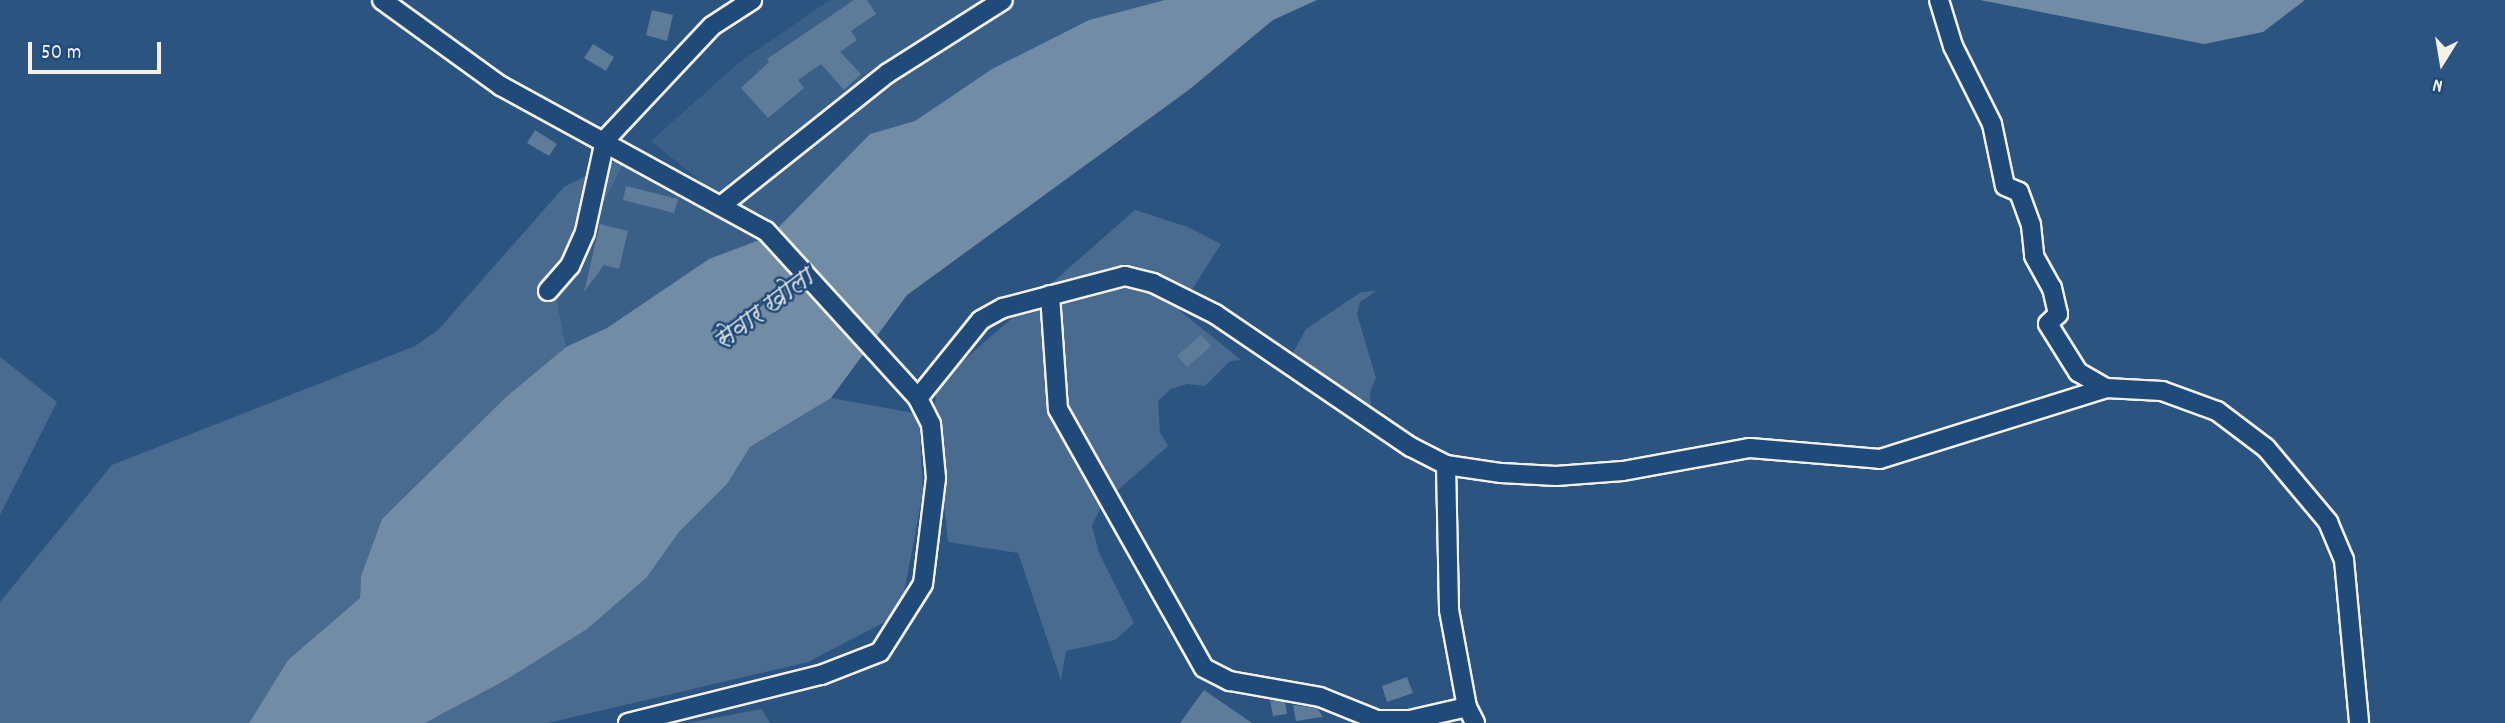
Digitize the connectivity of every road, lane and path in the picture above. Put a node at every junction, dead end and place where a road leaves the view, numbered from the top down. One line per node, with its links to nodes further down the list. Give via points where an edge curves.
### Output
1 (382, 0): 5 (street, via 501,86)
2 (752, 0): 5 (street, via 712,26)
3 (1003, 0): 6 (street, via 888,73)
4 (1939, 0): 9 (street, via 1953,46 1992,124 2005,186 2019,192 2031,225 2034,256 2052,288 2057,314 2048,324 2078,372)
5 (605, 140): 6 (street); 7 (street, via 585,232 570,266)
6 (722, 205): 10 (street, via 766,231)
7 (548, 291)
8 (1050, 295): 10 (street, via 1003,308 981,320); 11 (street, via 1125,276 1153,283 1215,314 1376,426); 12 (street, via 1058,409 1205,668 1230,681 1320,697 1377,720)
9 (2106, 388): 11 (street, via 1880,459 1750,448 1623,471 1556,476); 14 (street, via 2162,391 2217,411 2266,448 2301,486 2328,522 2344,560)
10 (918, 398): 13 (street, via 931,424 936,478 923,584 880,652 821,676)
11 (1446, 465): 12 (street, via 1449,610)
12 (1471, 715)
13 (628, 723)
14 (2359, 723)

